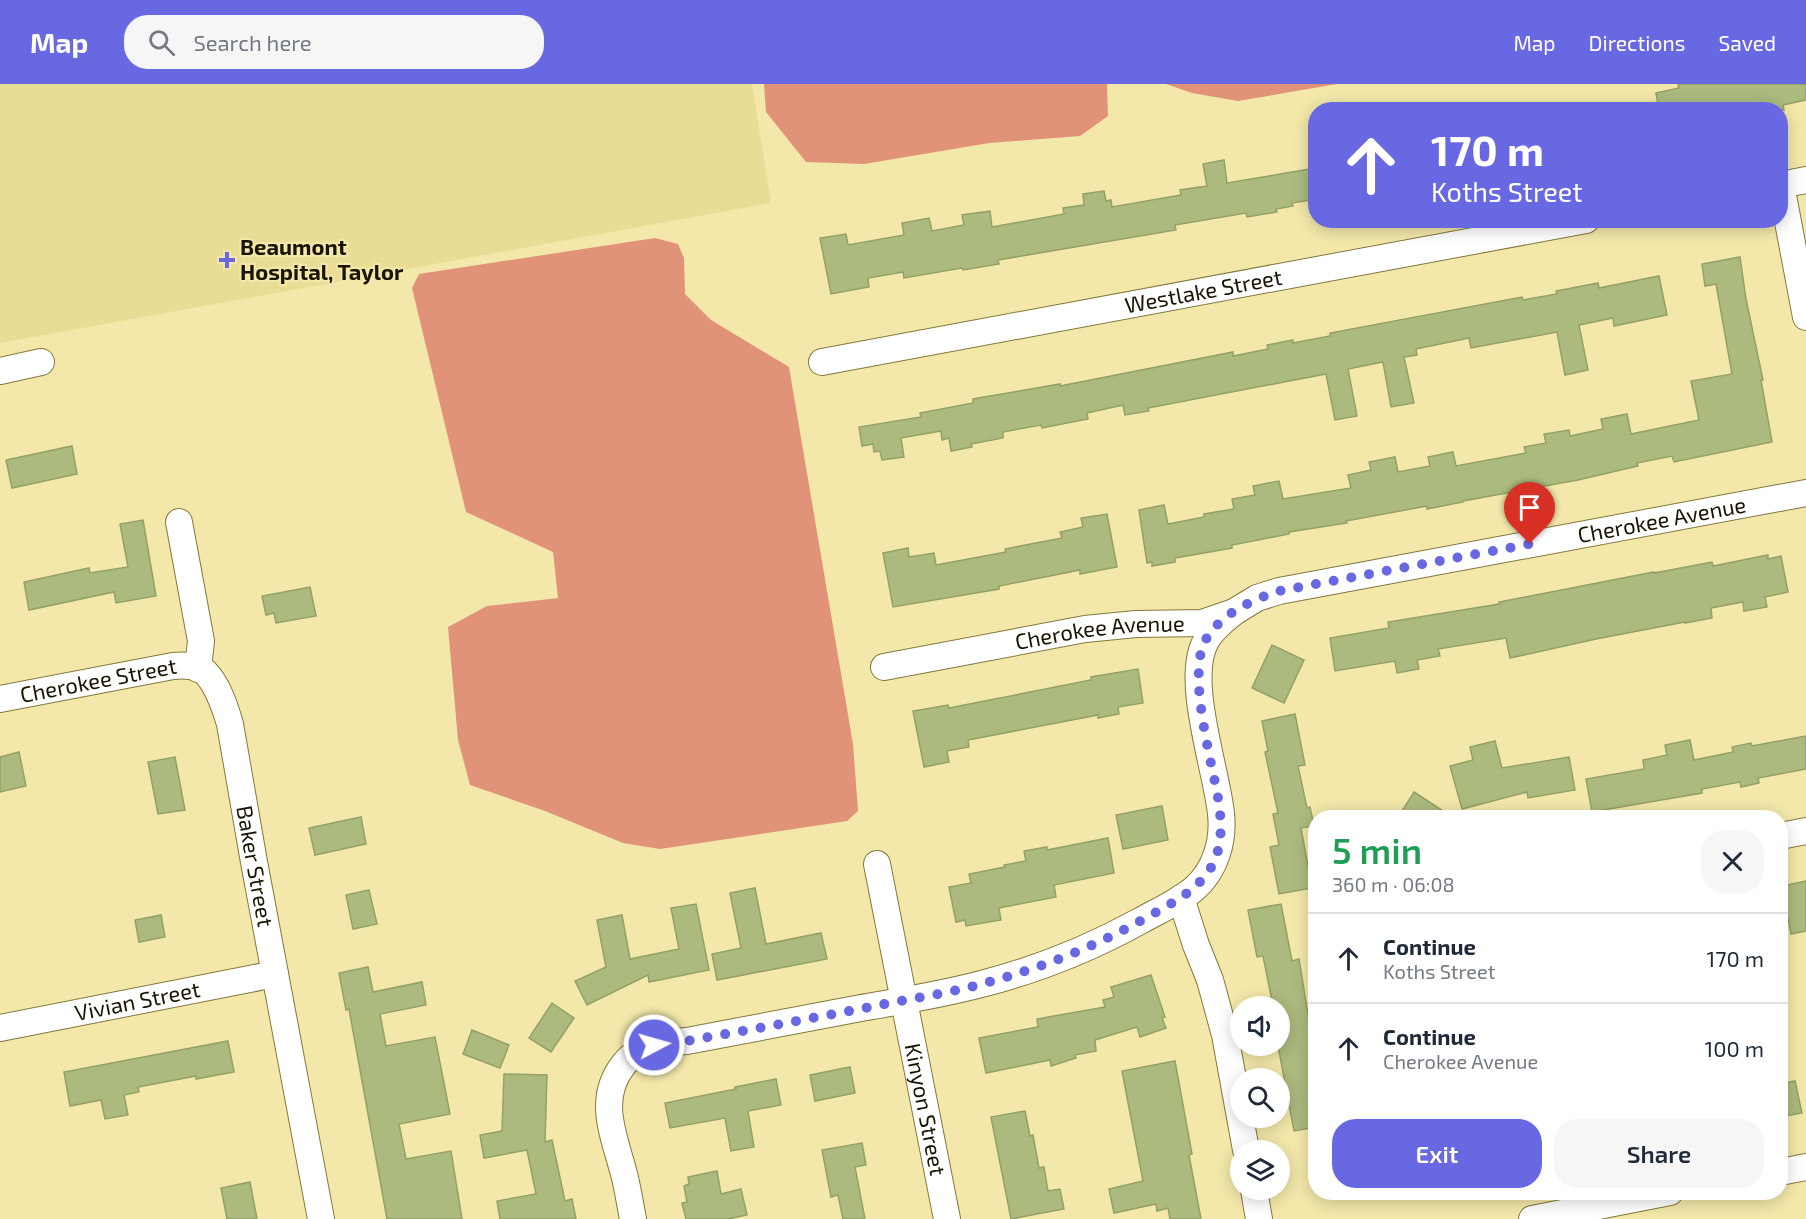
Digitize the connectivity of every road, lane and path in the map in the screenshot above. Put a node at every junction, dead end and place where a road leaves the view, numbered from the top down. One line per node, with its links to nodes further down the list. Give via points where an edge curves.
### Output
1 (1806, 180): 2 (street)
2 (1788, 184)
3 (1788, 222): 5 (street)
4 (1543, 228): 7 (street, Westlake Street)
5 (1806, 317)
6 (41, 362): 8 (street)
7 (822, 362)
8 (0, 371)
9 (1806, 493): 11 (street, Cherokee Avenue, via 1279,591)
10 (179, 522): 13 (street, via 201,642)
11 (1234, 612): 12 (street, Cherokee Avenue, via 1202,623 1085,629); 18 (street, via 1205,642 1200,660 1201,708 1221,815 1221,840 1208,873)
12 (884, 667)
13 (198, 669): 14 (street, Cherokee Street, via 173,666); 19 (street, Baker Street, via 212,682 230,724)
14 (0, 699)
15 (1806, 831): 16 (street)
16 (1788, 834)
17 (878, 864): 20 (street, Kinyon Street)
18 (1181, 898): 20 (street, via 1119,933 1047,964 984,984); 22 (street, via 1222,1024)
19 (275, 974): 21 (street, Vivian Street); 28 (street, Baker Street)
20 (904, 1000): 29 (street, via 654,1045 639,1051 616,1073 608,1104); 30 (street, Kinyon Street)
21 (0, 1028)
22 (1244, 1140)
23 (1806, 1167): 24 (street)
24 (1788, 1170)
25 (1256, 1200): 31 (street)
26 (1587, 1200): 27 (street)
27 (1556, 1203): 32 (street)
28 (321, 1219)
29 (633, 1219)
30 (947, 1219)
31 (1259, 1219)
32 (1532, 1219)

